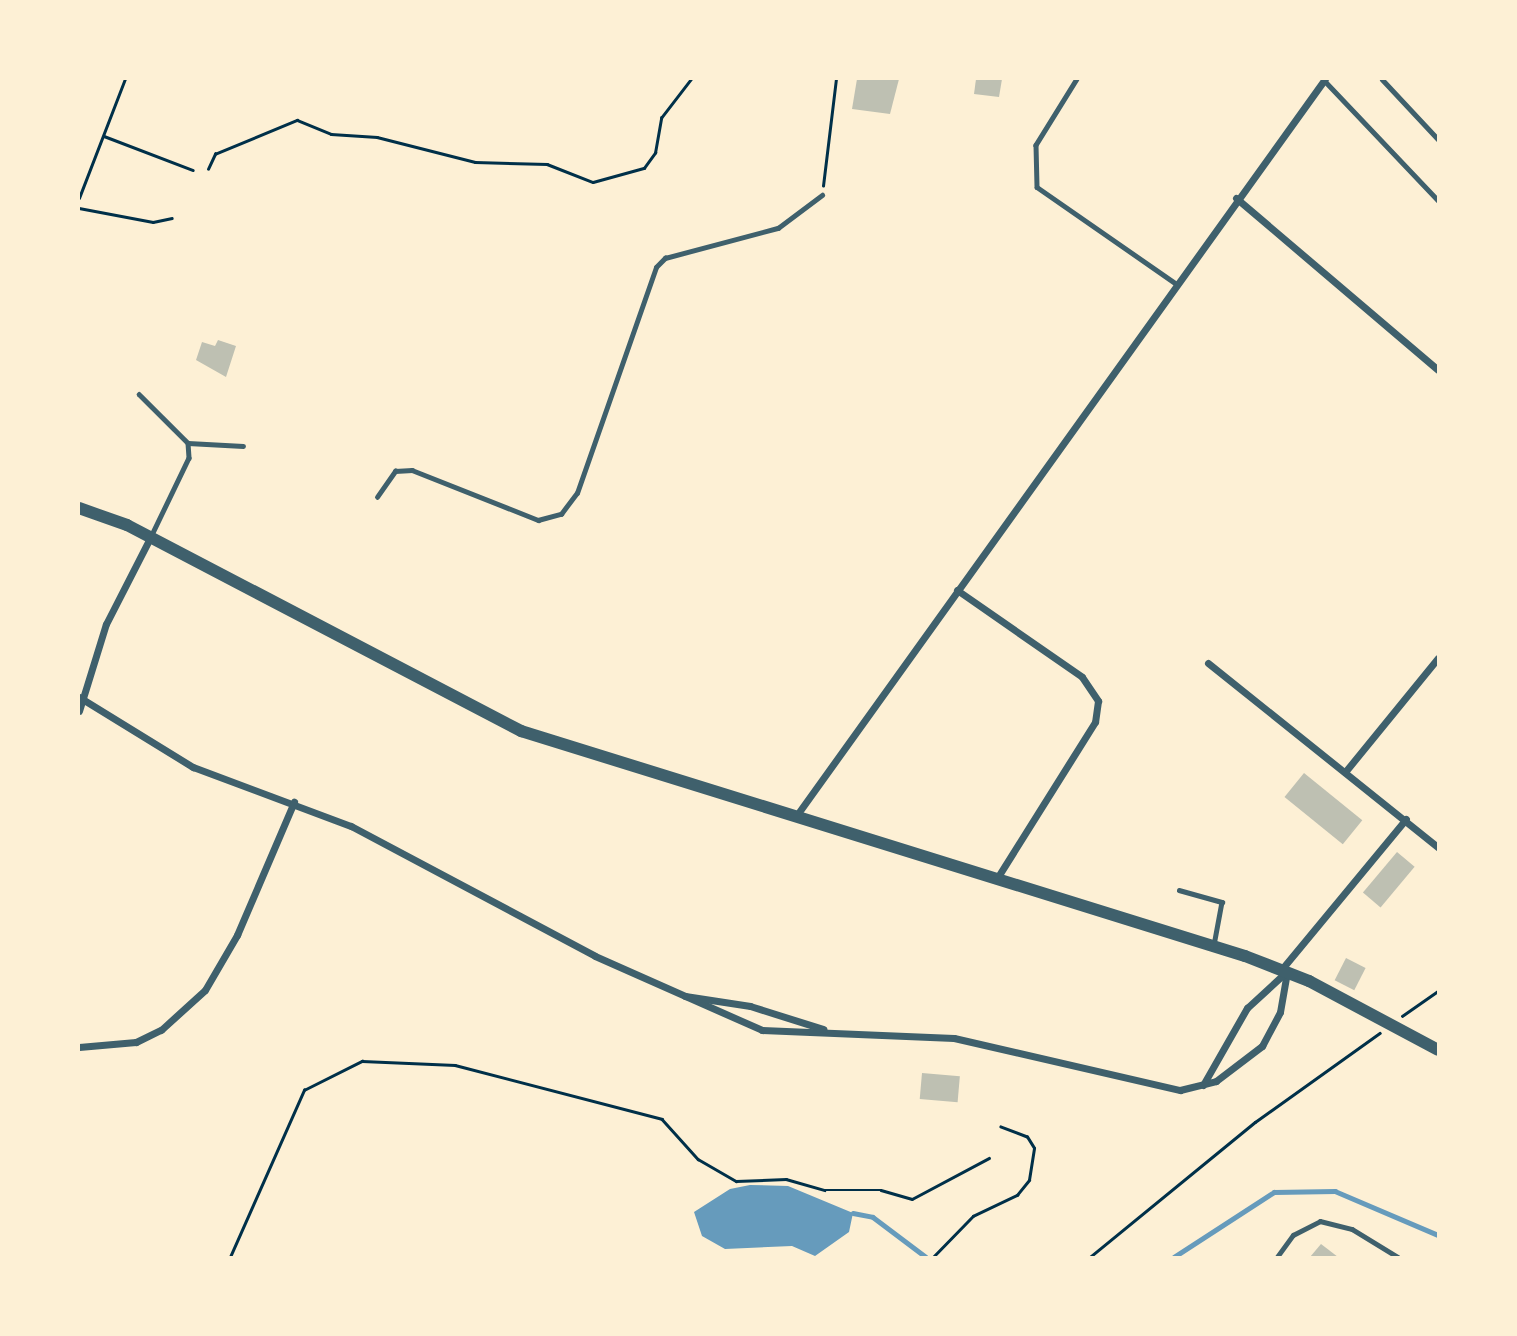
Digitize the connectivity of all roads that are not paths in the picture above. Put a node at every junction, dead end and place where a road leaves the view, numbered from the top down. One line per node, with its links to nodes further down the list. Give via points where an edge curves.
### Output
1 (1077, 79): 8 (lane, via 1036,145 1037,187)
2 (1324, 79): 6 (street); 7 (lane)
3 (1382, 79): 4 (lane)
4 (1438, 139)
5 (822, 195): 13 (lane, via 778,228 664,258 656,267 577,493 561,514 538,520 412,470 395,471)
6 (1236, 198): 8 (street); 9 (street)
7 (1438, 200)
8 (1175, 284): 16 (street)
9 (1438, 370)
10 (139, 394): 11 (lane)
11 (188, 443): 12 (lane); 15 (lane, via 189,458)
12 (243, 446)
13 (377, 497)
14 (79, 508): 15 (street)
15 (150, 538): 19 (street, via 106,624); 23 (street, via 521,731)
16 (957, 590): 23 (street); 26 (street, via 1082,677 1098,701 1095,722)
17 (1438, 658): 21 (street)
18 (1208, 663): 21 (street)
19 (80, 698): 20 (street); 22 (street, via 193,767)
20 (79, 711)
21 (1345, 772): 24 (street)
22 (294, 802): 30 (street); 32 (street, via 237,935 205,990 148,1036)
23 (799, 812): 26 (street)
24 (1406, 819): 25 (street); 29 (street)
25 (1438, 847)
26 (999, 875): 28 (street)
27 (1179, 890): 28 (lane, via 1222,902)
28 (1214, 945): 29 (street)
29 (1284, 971): 33 (street); 34 (street, via 1248,1008); 34 (street, via 1280,1013 1266,1040 1242,1065)
30 (681, 996): 31 (street, via 750,1006); 31 (street, via 762,1030)
31 (827, 1031): 34 (street, via 962,1040 1154,1089)
32 (79, 1047)
33 (1438, 1051)
34 (1203, 1086)
35 (1277, 1257): 36 (lane, via 1293,1235 1320,1221 1352,1229)
36 (1398, 1257)

